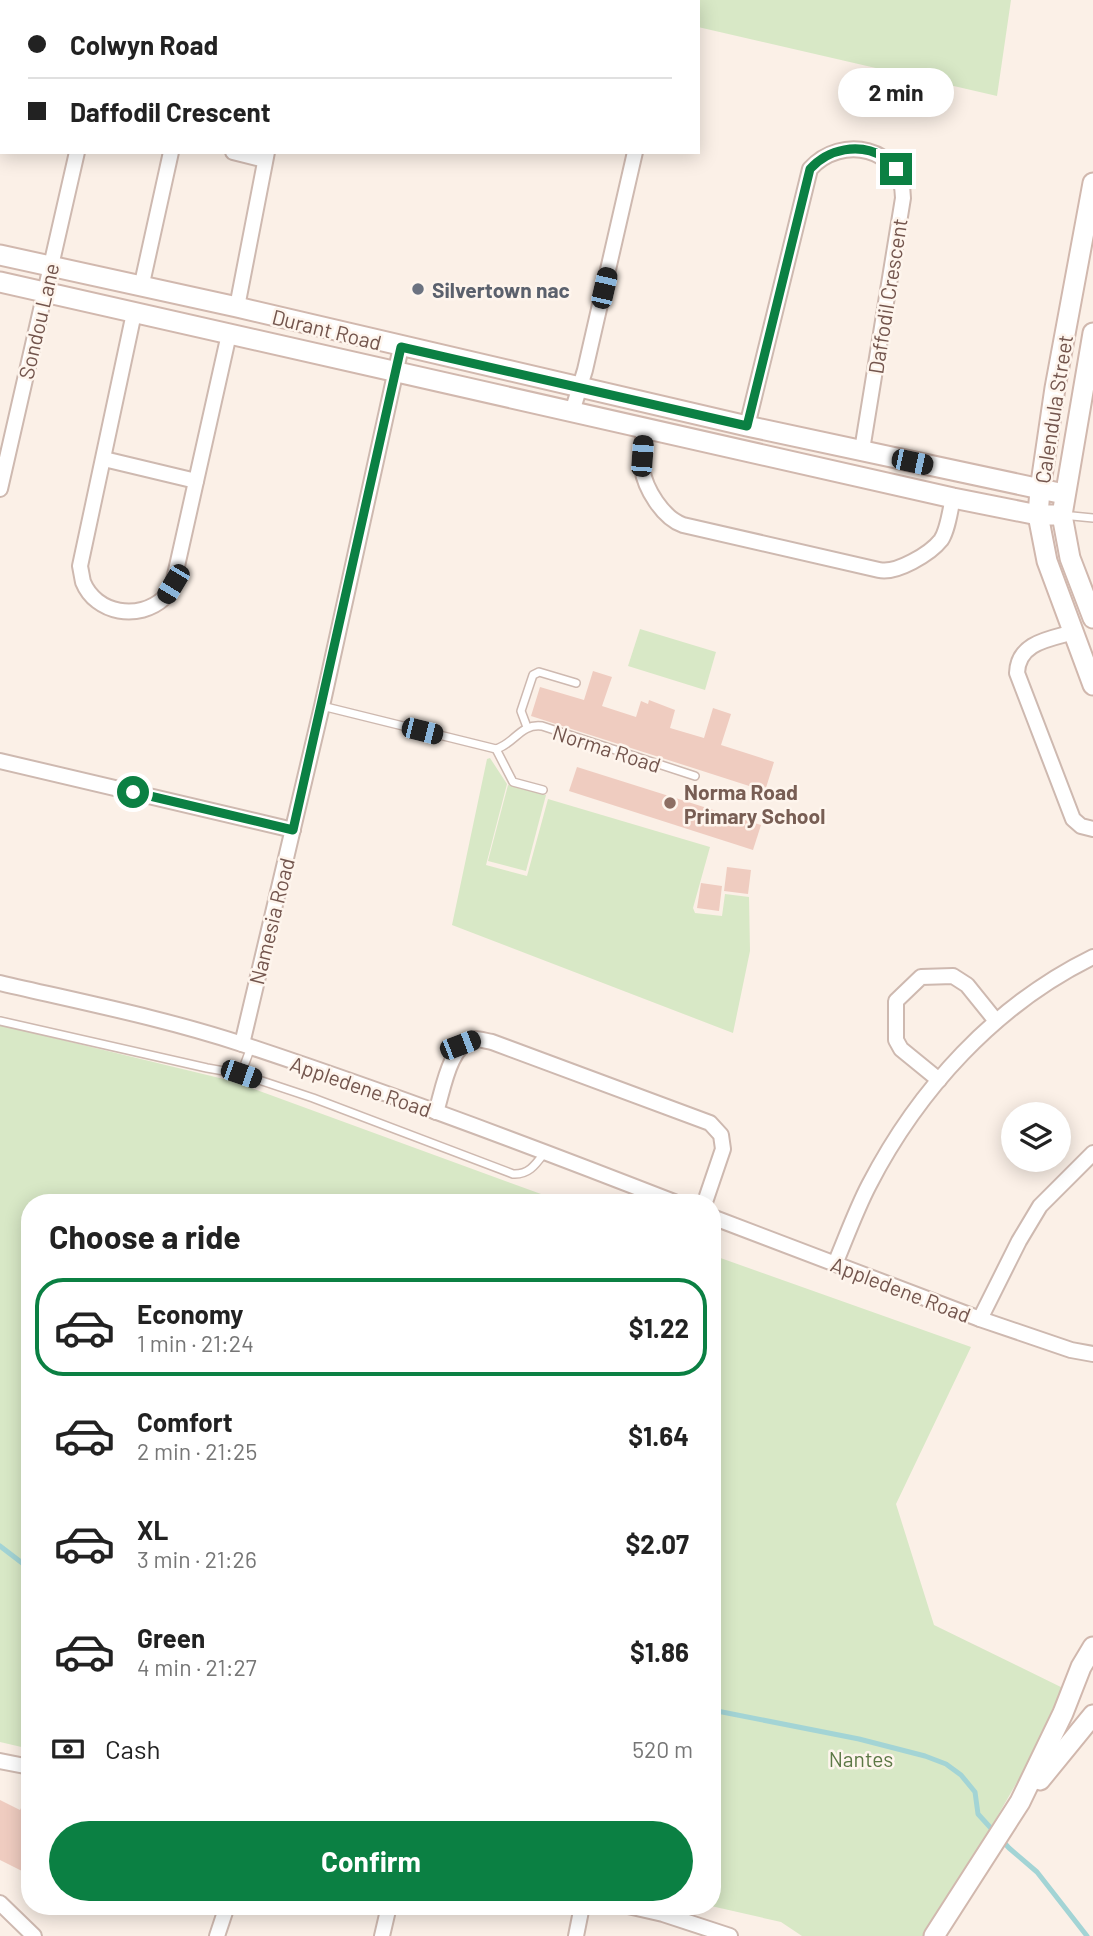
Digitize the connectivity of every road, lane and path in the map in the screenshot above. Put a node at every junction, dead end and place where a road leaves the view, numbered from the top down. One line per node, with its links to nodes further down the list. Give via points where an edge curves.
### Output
1 (77, 154): 7 (street, Sondou Lane)
2 (171, 154): 9 (street)
3 (635, 154): 17 (street)
4 (266, 156): 11 (street)
5 (1093, 183): 27 (street, Calendula Street)
6 (0, 255): 7 (street, Durant Road)
7 (49, 267): 9 (street, Durant Road); 10 (street, Sondou Lane)
8 (0, 282): 10 (street, Durant Road)
9 (141, 288): 11 (street, Durant Road)
10 (44, 292): 12 (street, Durant Road); 26 (street, Sondou Lane)
11 (237, 307): 15 (street, Durant Road)
12 (135, 313): 14 (street, Durant Road); 23 (street)
13 (1093, 333): 28 (street, Calendula Street)
14 (229, 334): 16 (street, Durant Road); 25 (street)
15 (401, 347): 16 (street, Namesia Road); 17 (street, Durant Road)
16 (396, 372): 18 (street, Durant Road); 37 (street, Namesia Road)
17 (580, 386): 18 (street); 19 (street, Durant Road)
18 (572, 412): 20 (street, Durant Road)
19 (747, 426): 21 (street, Durant Road); 22 (street, Daffodil Crescent, via 810,169 831,153 860,150 884,157 903,183)
20 (644, 428): 24 (street, Durant Road); 29 (street, via 644,478 671,520 879,570 899,570 938,543)
21 (804, 438): 22 (street, Durant Road); 24 (street)
22 (862, 450): 27 (street, Durant Road)
23 (104, 459): 25 (street); 25 (street, via 80,566 84,583 108,609 133,612 149,607 173,584)
24 (797, 463): 29 (street, Durant Road)
25 (196, 481)
26 (0, 489)
27 (1040, 490): 28 (street, Durant Road); 31 (street, Calendula Street)
28 (1064, 494): 30 (street, Calendula Street)
29 (953, 498): 31 (street, Durant Road)
30 (1062, 514): 31 (street, Durant Road); 32 (lane); 33 (street, Calendula Street, via 1070,558)
31 (1038, 515): 34 (street, Calendula Street, via 1047,561)
32 (1093, 518)
33 (1093, 618)
34 (1073, 632): 36 (street, Calendula Street); 43 (street, via 1030,647 1020,657 1017,673 1073,818 1081,827)
35 (576, 683): 38 (lane, via 539,672 533,675 521,711)
36 (1093, 685)
37 (322, 706): 39 (lane); 44 (street, Namesia Road)
38 (527, 727): 39 (lane, Norma Road); 41 (lane, Norma Road, via 541,726)
39 (496, 749): 42 (lane, via 513,782)
40 (0, 761): 44 (street)
41 (695, 776)
42 (543, 790)
43 (1093, 829)
44 (293, 830): 49 (street, Namesia Road)
45 (1093, 957): 48 (street)
46 (0, 983): 49 (street, Appledene Road)
47 (0, 1021): 50 (lane)
48 (996, 1021): 51 (street); 51 (street, via 967,985 953,976 921,977 896,1001 896,1040)
49 (246, 1045): 50 (lane); 52 (street, Appledene Road)
50 (241, 1074): 53 (lane, via 513,1174 530,1170)
51 (939, 1080): 58 (street, via 891,1145)
52 (436, 1112): 53 (street, Appledene Road); 56 (street, via 460,1045 476,1039 492,1042 710,1124 721,1135 723,1149)
53 (545, 1152): 55 (street, Appledene Road)
54 (1093, 1153): 59 (street, via 1040,1206)
55 (653, 1194)
56 (708, 1194)
57 (721, 1220): 58 (street, Appledene Road)
58 (835, 1264): 59 (street, Appledene Road)
59 (980, 1319): 60 (street, Appledene Road)
60 (1093, 1354)
61 (1093, 1647): 62 (street)
62 (1087, 1670): 66 (street)
63 (1093, 1715): 66 (street)
64 (0, 1761): 65 (street)
65 (21, 1765)
66 (1015, 1809): 77 (street)
67 (0, 1903): 72 (street)
68 (224, 1915): 73 (street)
69 (387, 1915): 74 (street)
70 (580, 1915): 75 (street)
71 (666, 1915): 76 (street)
72 (34, 1936)
73 (217, 1936)
74 (382, 1936)
75 (576, 1936)
76 (730, 1936)
77 (934, 1936)

